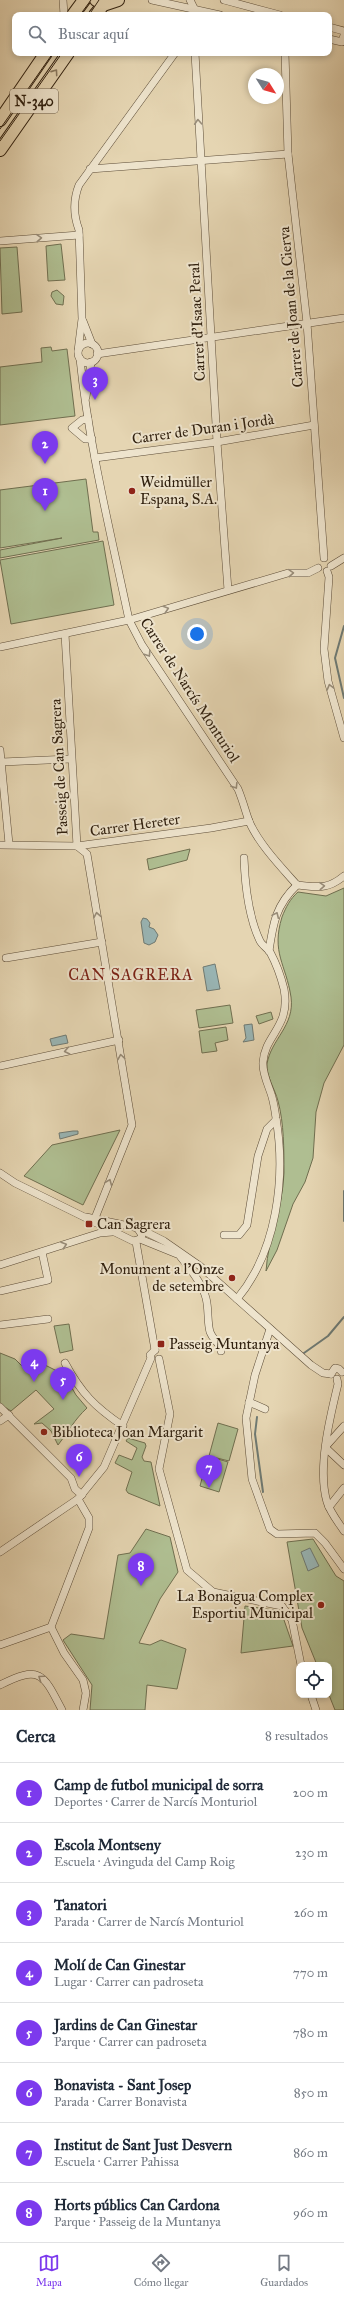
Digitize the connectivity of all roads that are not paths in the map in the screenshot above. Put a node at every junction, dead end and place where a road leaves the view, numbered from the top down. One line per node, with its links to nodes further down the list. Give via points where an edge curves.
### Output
1 (63, 0): 8 (street)
2 (84, 0): 9 (main road)
3 (118, 0): 7 (main road, via 111,3)
4 (152, 0): 11 (street)
5 (192, 0): 11 (street)
6 (224, 0): 12 (street)
7 (100, 2): 10 (main road)
8 (64, 12)
9 (75, 12)
10 (96, 12)
11 (195, 12)
12 (269, 12)
13 (332, 28): 14 (street)
14 (344, 31)
15 (344, 35): 16 (street, via 342,42)
16 (332, 40)
17 (44, 56): 22 (main road, N-340)
18 (66, 56): 23 (main road, N-340, one-way to 18)
19 (173, 56): 26 (street)
20 (195, 56): 25 (street, Carrer d'Isaac Peral, one-way to 20)
21 (285, 56): 24 (street, Carrer de Joan de la Cierva)
22 (0, 120)
23 (0, 150)
24 (288, 154): 25 (street); 31 (street, Carrer de Joan de la Cierva)
25 (200, 161): 26 (street); 32 (street, Carrer d'Isaac Peral)
26 (90, 169): 27 (street, via 79,184 74,198)
27 (79, 235): 28 (street, one-way to 27); 30 (street)
28 (0, 241)
29 (344, 318): 31 (street)
30 (82, 319): 33 (street); 34 (street)
31 (307, 323): 32 (street); 40 (street, Carrer de Joan de la Cierva)
32 (212, 336): 35 (street); 42 (street, Carrer d'Isaac Peral)
33 (92, 344): 34 (street, via 82,345); 35 (street)
34 (78, 351): 36 (street)
35 (97, 354): 37 (street, via 96,359)
36 (80, 359): 37 (street); 38 (street, Carrer de Narcís Monturiol, via 82,389)
37 (91, 362): 38 (street, Carrer de Narcís Monturiol)
38 (86, 397): 39 (street, Carrer de Narcís Monturiol)
39 (88, 419): 41 (street, Carrer de Narcís Monturiol); 41 (street, via 70,428 85,439)
40 (314, 425): 42 (street, Carrer de Duran i Jordà); 44 (street, Carrer de Joan de la Cierva)
41 (92, 439): 43 (street, Carrer de Narcís Monturiol)
42 (217, 442): 43 (street, Carrer de Duran i Jordà); 48 (street, Carrer d'Isaac Peral)
43 (95, 458): 49 (street, Carrer de Narcís Monturiol)
44 (324, 558): 46 (street, via 318,561); 47 (street, via 330,561)
45 (344, 558): 47 (street)
46 (318, 568): 47 (street, via 322,572); 48 (street, one-way to 46, via 288,573 308,573)
47 (329, 569): 52 (street, one-way to 47, via 328,681 324,650)
48 (228, 590): 49 (street, one-way to 48)
49 (129, 620): 50 (street); 56 (street, Carrer de Narcís Monturiol, one-way to 56, via 142,645 238,789)
50 (65, 634): 51 (street); 54 (street, Passeig de Can Sagrera)
51 (0, 647)
52 (344, 738)
53 (0, 750): 55 (street)
54 (70, 759): 55 (street); 59 (street, Passeig de Can Sagrera)
55 (2, 762): 57 (street)
56 (249, 821): 59 (street, Carrer Hereter); 62 (street, Carrer de Narcís Monturiol, via 268,850)
57 (10, 844): 58 (street, Carrer Hereter); 59 (street, Carrer Hereter)
58 (0, 845)
59 (77, 846): 63 (street, Passeig de Can Sagrera, one-way to 59, via 87,854)
60 (244, 858): 64 (street, via 245,886 254,923 261,942)
61 (344, 876): 62 (street, one-way to 61, via 324,888 335,884)
62 (297, 885): 64 (street, one-way to 62, via 273,920 286,896)
63 (102, 942): 65 (street); 66 (street, Passeig de Can Sagrera)
64 (269, 951): 68 (street, via 284,988 285,1003 281,1026 263,1059 264,1075 273,1099)
65 (6, 958)
66 (119, 1040): 67 (street, one-way to 67); 71 (street, Passeig de Can Sagrera, one-way to 66, via 132,1126)
67 (0, 1066)
68 (276, 1120): 74 (street, via 267,1129 258,1156 247,1225 239,1235); 82 (street, via 281,1163 272,1222 258,1267 251,1282)
69 (0, 1172): 70 (street, via 15,1183)
70 (86, 1217): 71 (street); 73 (street)
71 (95, 1218): 72 (street)
72 (135, 1228): 75 (street, via 128,1232); 76 (street, via 142,1235); 79 (street, via 164,1241)
73 (112, 1232): 75 (street); 77 (street, one-way to 73, via 100,1233)
74 (224, 1235)
75 (128, 1237): 76 (street)
76 (138, 1240): 78 (street); 86 (street)
77 (42, 1252): 80 (street); 81 (street, via 48,1280)
78 (180, 1256): 79 (street); 87 (street, via 195,1275 206,1297 207,1321 211,1335)
79 (190, 1260): 82 (street)
80 (0, 1265)
81 (0, 1292)
82 (237, 1299): 85 (street)
83 (48, 1319): 84 (street)
84 (0, 1325)
85 (270, 1329): 92 (street, via 311,1365); 93 (street)
86 (155, 1350): 88 (street, via 150,1355); 89 (street, via 160,1352)
87 (222, 1351)
88 (151, 1358): 89 (street); 98 (street)
89 (159, 1360): 112 (street, via 170,1414 159,1469 189,1572 213,1592 282,1606 292,1620)
90 (65, 1363): 98 (street, via 86,1397)
91 (343, 1372): 92 (street, via 340,1368 335,1368)
92 (334, 1376): 100 (street, via 338,1384 328,1426)
93 (249, 1402): 95 (street); 106 (street, via 246,1427 250,1465)
94 (0, 1407): 96 (street)
95 (266, 1409)
96 (9, 1415): 97 (street); 103 (street, via 70,1478)
97 (0, 1421)
98 (123, 1426): 103 (street, via 104,1467)
99 (344, 1426): 100 (street)
100 (327, 1447): 101 (street); 104 (street, via 323,1469)
101 (344, 1465)
102 (344, 1488): 104 (street)
103 (80, 1497): 108 (street); 110 (street, via 89,1518 89,1528)
104 (329, 1507): 107 (street)
105 (270, 1510): 106 (street)
106 (262, 1512): 109 (street, via 268,1527 274,1533 315,1533)
107 (344, 1531)
108 (0, 1552)
109 (344, 1569)
110 (51, 1627): 111 (street); 116 (street, via 64,1653 83,1680 86,1693)
111 (0, 1645)
112 (300, 1662)
113 (0, 1685): 115 (street, one-way to 113, via 50,1686 36,1674 22,1674)
114 (312, 1698): 117 (street)
115 (62, 1710)
116 (83, 1710)
117 (316, 1710)

